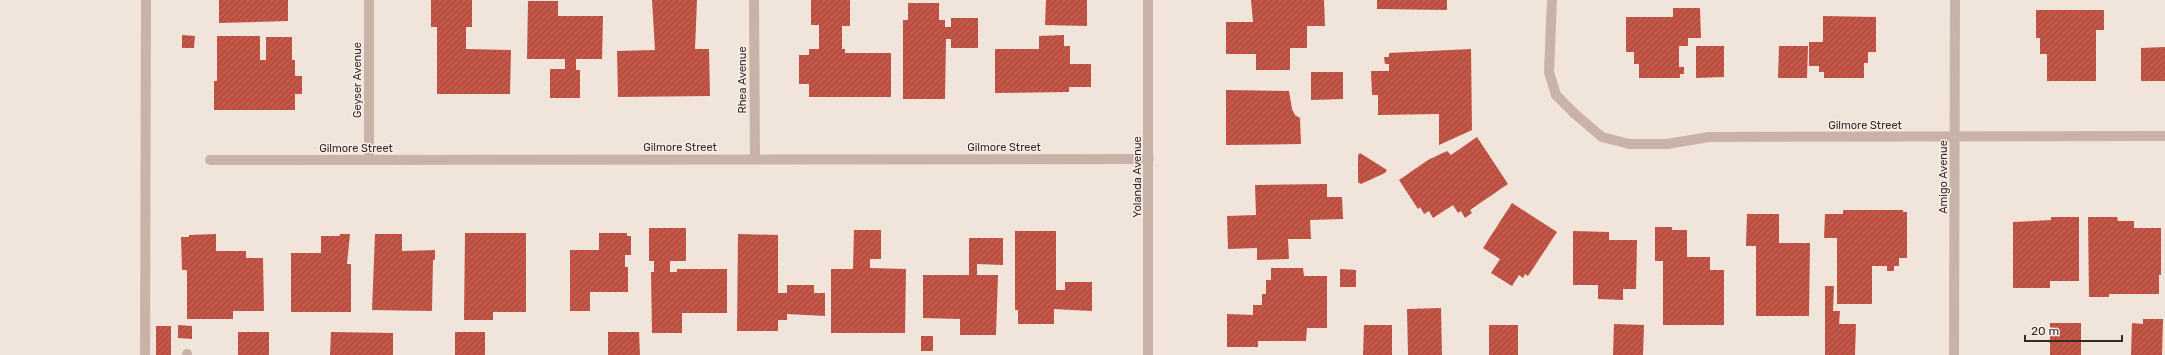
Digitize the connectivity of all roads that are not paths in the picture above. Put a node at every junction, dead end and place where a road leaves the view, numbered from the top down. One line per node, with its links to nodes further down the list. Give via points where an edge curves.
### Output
1 (146, 0): 13 (street)
2 (369, 0): 12 (street, Geyser Avenue)
3 (754, 0): 9 (street, Rhea Avenue)
4 (1148, 0): 10 (street, Yolanda Avenue)
5 (1552, 0): 8 (street, Gilmore Street, via 1548,72 1556,95 1602,137 1629,144 1667,144 1709,137)
6 (1955, 0): 8 (street, Amigo Avenue)
7 (2165, 136): 8 (street, Gilmore Street)
8 (1955, 137): 15 (street, Amigo Avenue)
9 (755, 159): 10 (street, Gilmore Street); 12 (street, Gilmore Street)
10 (1149, 159): 14 (street, Yolanda Avenue)
11 (210, 160): 12 (street, Gilmore Street)
12 (369, 160)
13 (145, 355)
14 (1148, 355)
15 (1954, 355)

